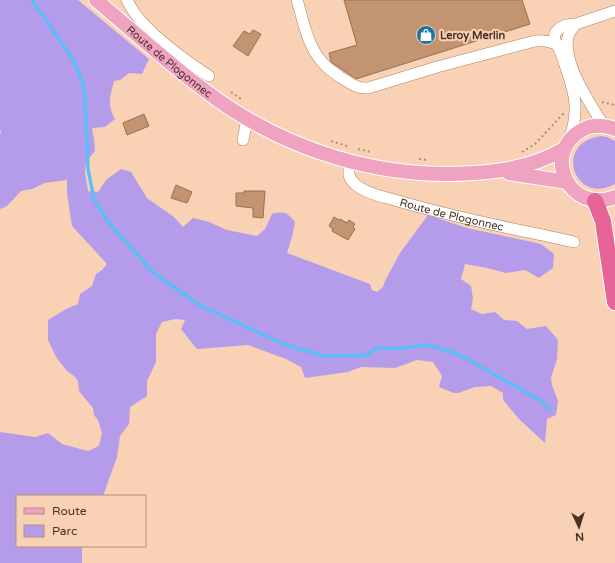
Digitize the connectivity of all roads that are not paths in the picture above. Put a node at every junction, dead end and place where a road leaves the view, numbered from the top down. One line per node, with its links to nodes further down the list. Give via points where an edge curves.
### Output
1 (96, 0): 9 (main road, Route de Plogonnec, via 193,81)
2 (127, 0): 8 (street, Route de Plogonnec, via 131,9 152,32)
3 (297, 0): 6 (street, via 308,35 320,59 354,86 361,88 535,41)
4 (615, 11): 5 (street)
5 (576, 24): 6 (street, via 560,28 555,33); 7 (street, via 568,36)
6 (556, 43): 7 (street); 12 (street, via 576,106 573,128)
7 (566, 49): 10 (street, via 581,88)
8 (209, 76)
9 (247, 118): 11 (street); 13 (main road, Route de Plogonnec, via 296,143)
10 (610, 127): 12 (main road, Route de Plogonnec, via 585,128 576,133)
11 (243, 140)
12 (567, 145): 14 (main road, Route de Plogonnec, via 551,157 536,163); 15 (main road, via 562,160 562,172)
13 (350, 162): 14 (main road, Route de Plogonnec, via 414,173 470,174); 18 (street, Route de Plogonnec, via 349,178 362,189 435,212)
14 (500, 171): 15 (main road, Route de Plogonnec)
15 (567, 182): 17 (main road, via 583,197)
16 (615, 197): 17 (main road)
17 (596, 201): 19 (highway, via 603,221)
18 (574, 242)
19 (615, 302)

